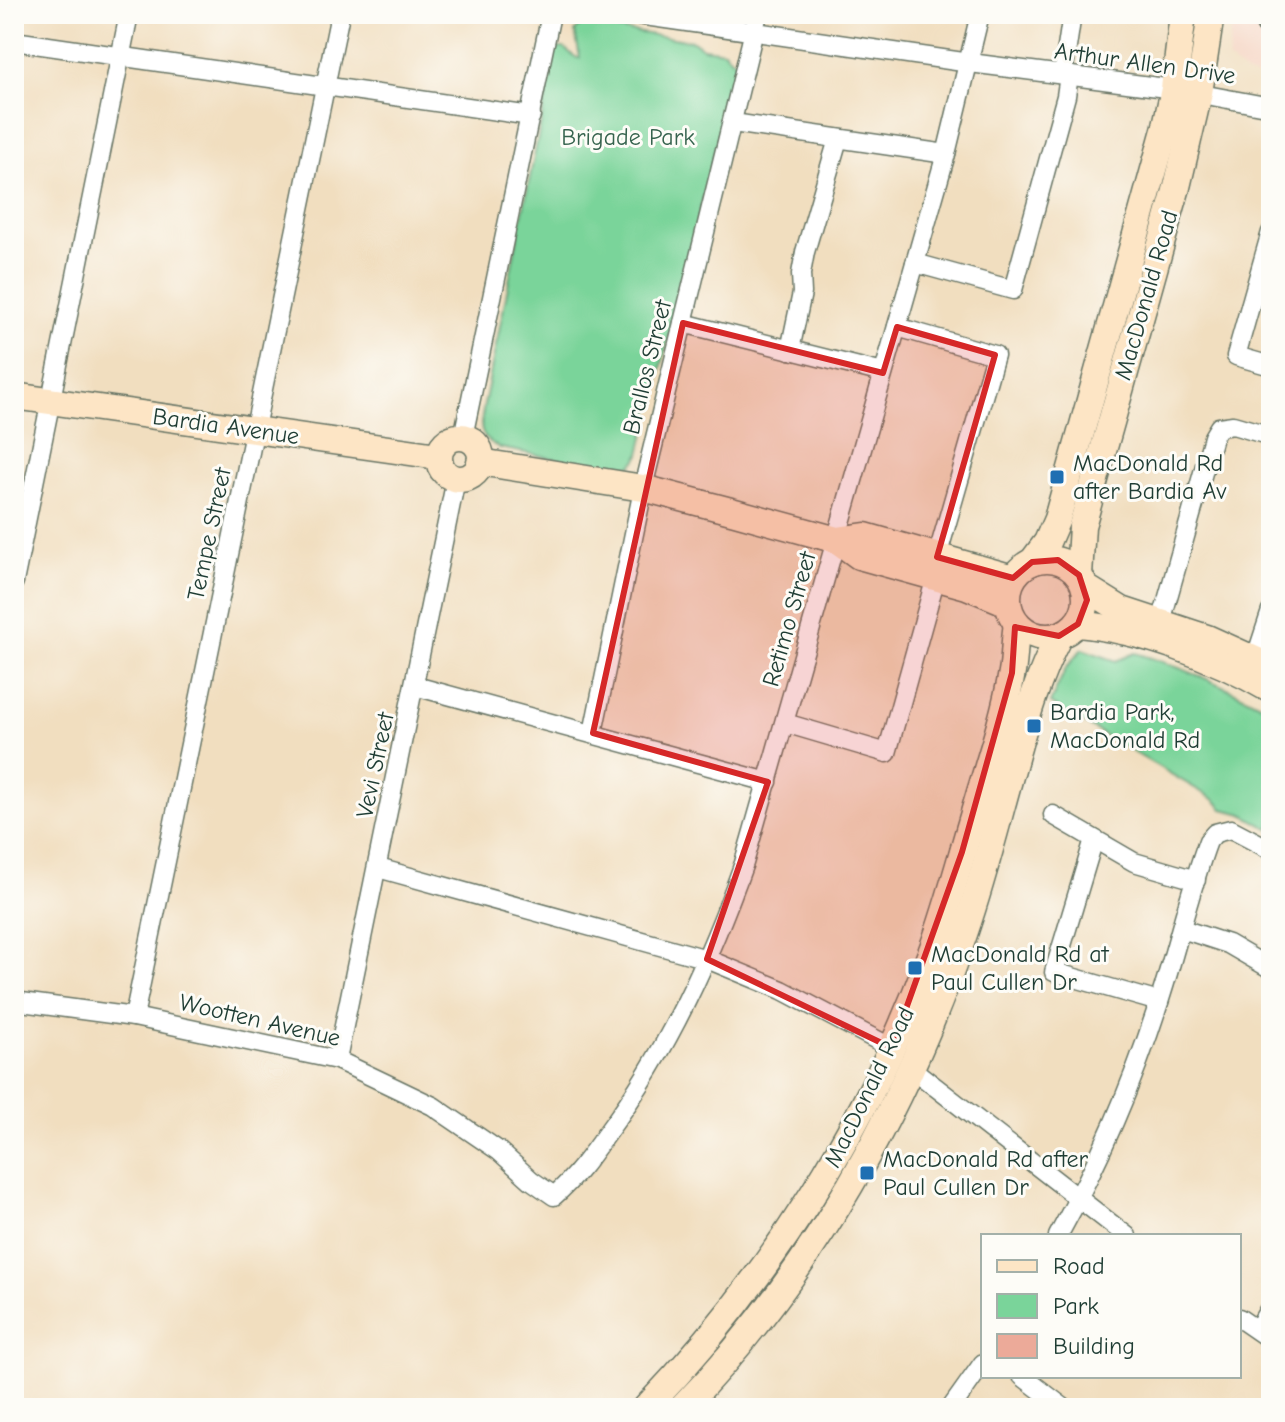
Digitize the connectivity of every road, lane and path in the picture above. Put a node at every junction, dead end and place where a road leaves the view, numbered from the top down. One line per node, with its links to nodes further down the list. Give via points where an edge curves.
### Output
1 (129, 14): 12 (street)
2 (340, 14): 15 (street, Tempe Street)
3 (551, 14): 18 (street)
4 (631, 14): 9 (street, Arthur Allen Drive)
5 (980, 14): 13 (street, Retimo Street)
6 (1072, 14): 14 (street)
7 (1183, 14): 16 (street, MacDonald Road)
8 (1211, 14): 16 (street, MacDonald Road)
9 (660, 16): 10 (street, Arthur Allen Drive)
10 (756, 23): 13 (street, Arthur Allen Drive); 19 (street, Brallos Street)
11 (14, 41): 12 (street)
12 (121, 56): 15 (street); 30 (street)
13 (970, 63): 14 (street, Arthur Allen Drive); 21 (street, Retimo Street)
14 (1066, 75): 16 (street, Arthur Allen Drive); 23 (street, via 1066,96 1013,290)
15 (325, 85): 18 (street); 31 (street, Tempe Street)
16 (1186, 91): 17 (street, Arthur Allen Drive); 40 (street, MacDonald Road, via 1177,187 1082,526); 42 (street, MacDonald Road, via 1165,130 1057,519)
17 (1271, 107)
18 (531, 116): 33 (street)
19 (733, 123): 20 (street); 24 (street, Brallos Street)
20 (838, 139): 21 (street); 26 (street, via 805,252)
21 (946, 154): 23 (street, Retimo Street)
22 (1271, 232): 27 (street, via 1236,356)
23 (915, 263): 25 (street, Retimo Street)
24 (683, 323): 26 (street); 37 (street, Brallos Street)
25 (897, 327): 28 (street, Retimo Street); 39 (street, via 995,355)
26 (790, 350): 28 (street)
27 (1271, 366)
28 (883, 373): 38 (street, Retimo Street)
29 (14, 396): 30 (street, Bardia Avenue)
30 (51, 401): 31 (street, Bardia Avenue); 41 (street)
31 (255, 430): 34 (street, Bardia Avenue); 61 (street, Tempe Street)
32 (1271, 436): 44 (street, via 1233,425 1219,427 1213,437)
33 (463, 437): 34 (street, via 449,439); 35 (street, via 475,443)
34 (438, 456): 36 (street, via 441,468)
35 (480, 462): 36 (street, via 469,477); 37 (street)
36 (456, 479): 47 (street, Vevi Street)
37 (643, 488): 38 (street); 49 (street, Brallos Street)
38 (837, 540): 39 (street, via 859,556); 48 (street, Retimo Street)
39 (936, 567): 42 (street); 48 (street, via 887,753)
40 (1082, 581): 42 (street, via 1070,566 1045,559); 44 (street, via 1122,610); 45 (street, via 1084,613)
41 (14, 582)
42 (1018, 592): 45 (street, via 1036,636); 62 (street, MacDonald Road, via 1012,673 932,951)
43 (1271, 611): 46 (street)
44 (1161, 622): 46 (street)
45 (1068, 630): 46 (street, via 1112,627); 64 (street, MacDonald Road, via 1037,680 965,931)
46 (1262, 674)
47 (415, 686): 49 (street); 54 (street, Vevi Street)
48 (785, 723): 50 (street, Retimo Street)
49 (593, 733): 50 (street)
50 (768, 782): 57 (street, Retimo Street)
51 (1053, 815): 52 (street)
52 (1094, 839): 55 (street, via 1134,862); 60 (street, via 1054,972)
53 (1271, 850): 55 (street, via 1231,829 1215,833)
54 (378, 868): 57 (street); 63 (street, Vevi Street)
55 (1196, 880): 56 (street)
56 (1182, 929): 58 (street, via 1228,944); 60 (street)
57 (707, 959): 62 (street, via 793,995); 65 (street, Retimo Street, via 620,1116)
58 (1271, 969)
59 (14, 1001): 61 (street, Wootten Avenue)
60 (1159, 1002): 66 (street)
61 (134, 1017): 63 (street, Wootten Avenue)
62 (892, 1048): 74 (street, MacDonald Road, via 815,1193 724,1321)
63 (337, 1060): 65 (street, Wootten Avenue, via 433,1106)
64 (911, 1068): 66 (street); 75 (street, MacDonald Road, via 840,1203 791,1276)
65 (554, 1196)
66 (1079, 1197): 67 (street); 68 (street)
67 (1059, 1234)
68 (1125, 1234)
69 (1271, 1306): 71 (street)
70 (1241, 1319): 71 (street)
71 (1264, 1335)
72 (981, 1366): 76 (street)
73 (1025, 1378): 77 (street)
74 (646, 1408)
75 (682, 1408)
76 (951, 1408)
77 (1064, 1408)

